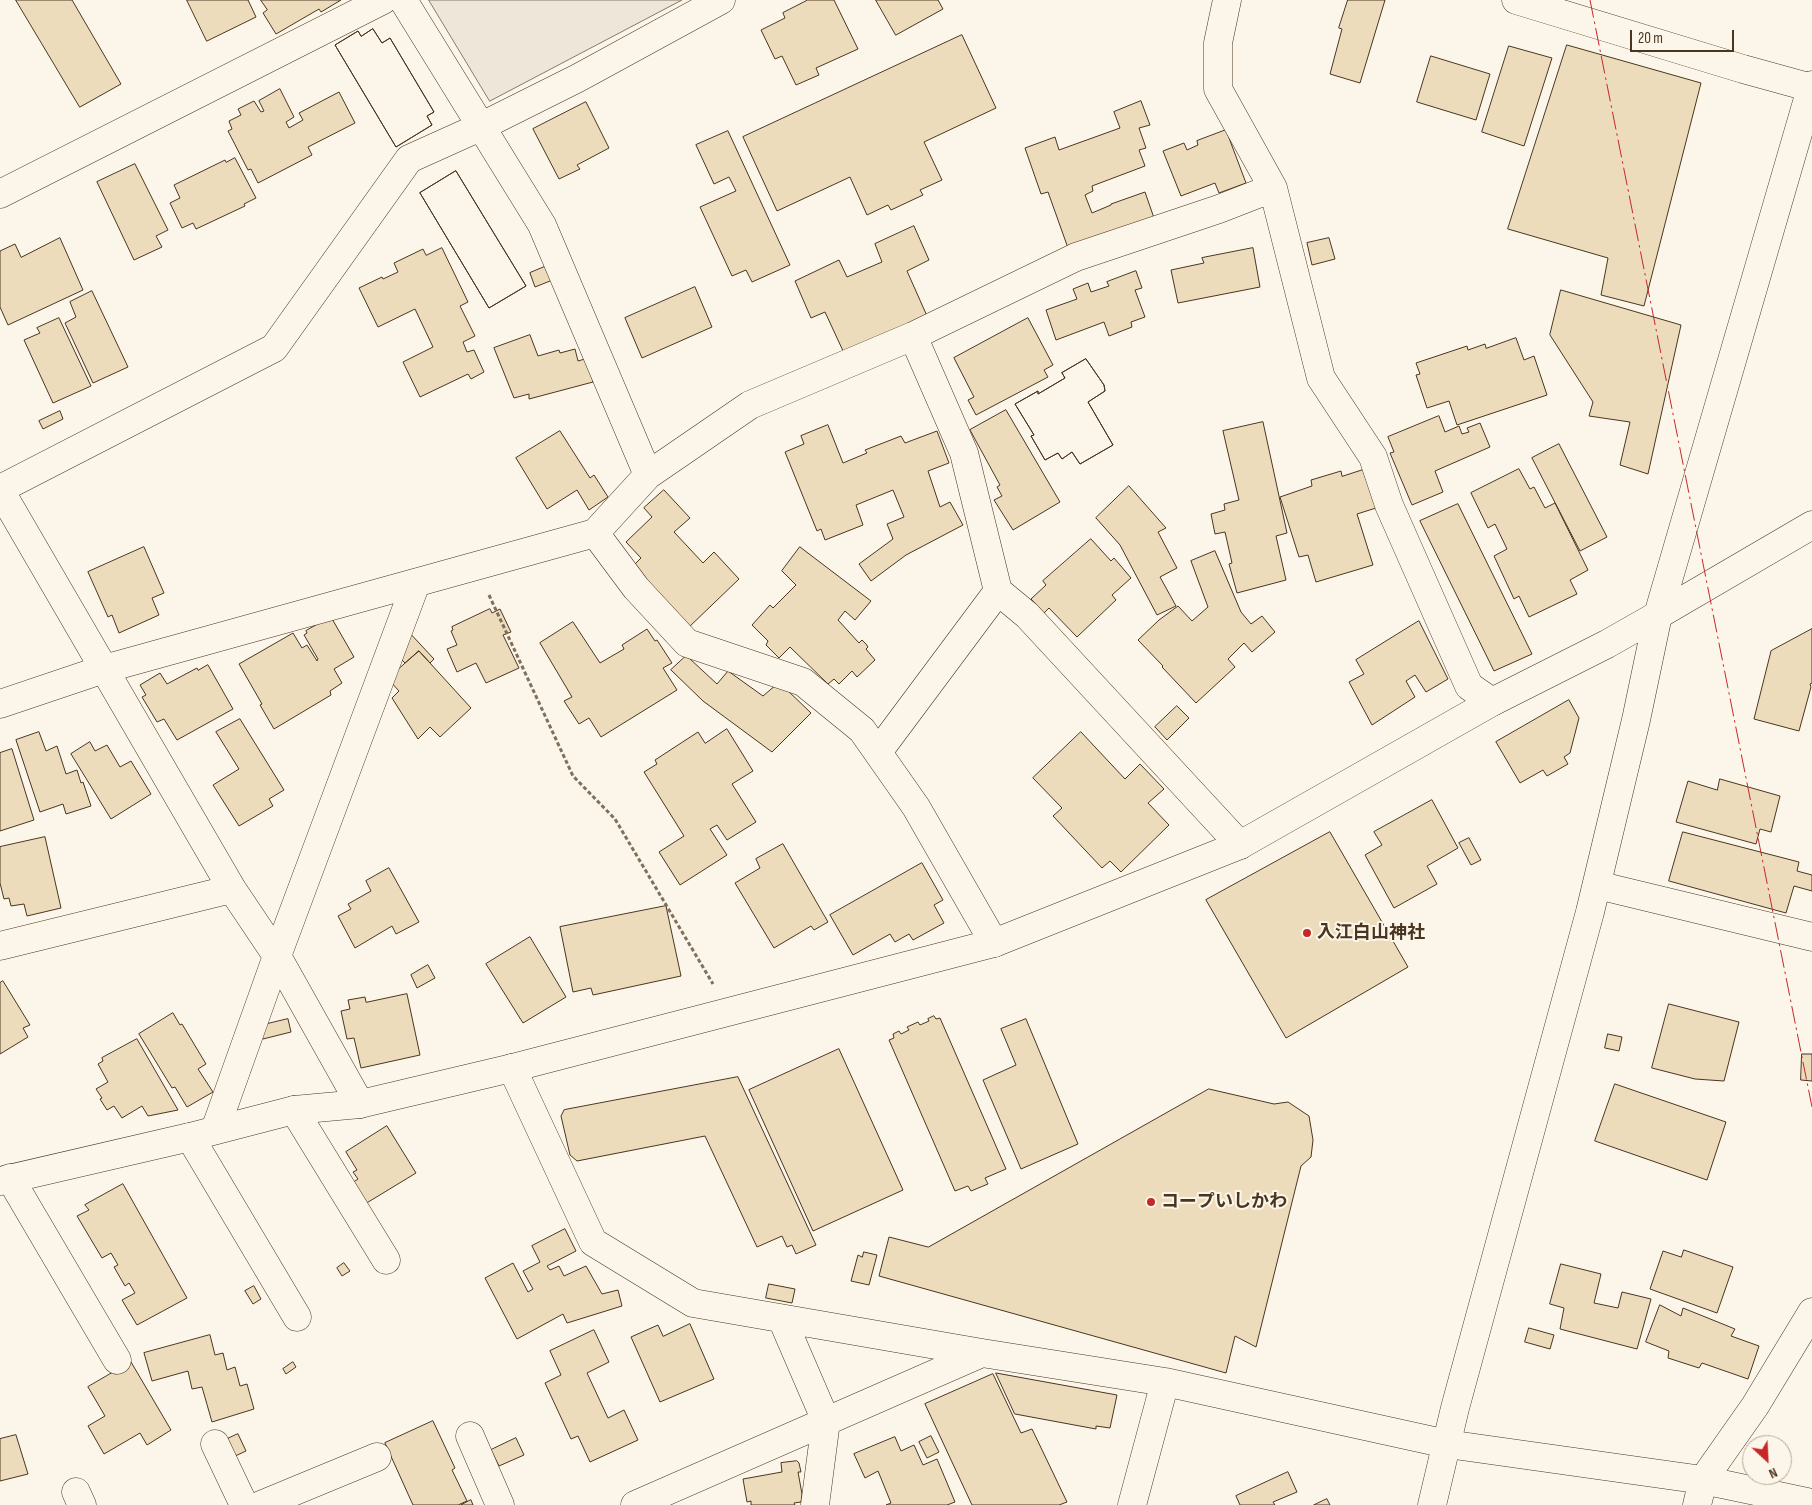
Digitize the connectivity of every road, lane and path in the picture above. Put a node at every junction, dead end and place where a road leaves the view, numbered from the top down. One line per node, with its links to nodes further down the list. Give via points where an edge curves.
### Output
1 (383, 0): 9 (street)
2 (403, 0): 7 (street)
3 (721, 0): 7 (street)
4 (1227, 0): 8 (street, via 1218,43 1218,89)
5 (1516, 0): 6 (street)
6 (1812, 87): 18 (street)
7 (480, 127): 11 (street, via 542,225); 12 (street, via 409,159 274,348)
8 (1273, 188): 10 (street, via 1076,257); 20 (street, via 1321,378 1374,457 1389,505 1469,686)
9 (0, 194)
10 (913, 336): 11 (street, via 750,405); 16 (street, via 964,453)
11 (648, 475): 14 (street)
12 (0, 489): 19 (street)
13 (1812, 525): 18 (street)
14 (595, 532): 15 (street); 22 (street, via 636,588 687,643 803,682 862,730)
15 (416, 583): 19 (street); 29 (street)
16 (998, 591): 22 (street); 23 (street, via 1027,615)
17 (489, 595): 30 (path, via 573,776 615,819)
18 (1658, 616): 20 (street); 24 (street)
19 (104, 669): 21 (street); 25 (street)
20 (1492, 702): 23 (street)
21 (0, 704)
22 (878, 752): 27 (street, via 916,807)
23 (1240, 845): 27 (street)
24 (1597, 885): 26 (street); 46 (street)
25 (232, 888): 28 (street); 29 (street)
26 (1812, 937)
27 (994, 943): 30 (street)
28 (0, 946)
29 (278, 956): 32 (street); 34 (street)
30 (729, 1012): 31 (street)
31 (512, 1068): 32 (street); 39 (street, via 593,1242 694,1303)
32 (360, 1104): 33 (street)
33 (294, 1110): 34 (street); 36 (street)
34 (202, 1134): 35 (street); 38 (street)
35 (5, 1180): 41 (street)
36 (386, 1260)
37 (1812, 1312): 48 (street)
38 (298, 1317)
39 (782, 1319): 40 (street); 43 (street)
40 (982, 1353): 42 (street); 43 (street)
41 (117, 1360)
42 (1165, 1382): 46 (street); 55 (street)
43 (826, 1421): 53 (street); 54 (street)
44 (470, 1436): 52 (street)
45 (215, 1444): 50 (street)
46 (1447, 1444): 48 (street); 56 (street)
47 (377, 1457): 51 (street)
48 (1700, 1492): 49 (street)
49 (1812, 1503)
50 (244, 1505)
51 (261, 1505)
52 (500, 1505)
53 (635, 1505)
54 (815, 1505)
55 (1132, 1505)
56 (1432, 1505)

